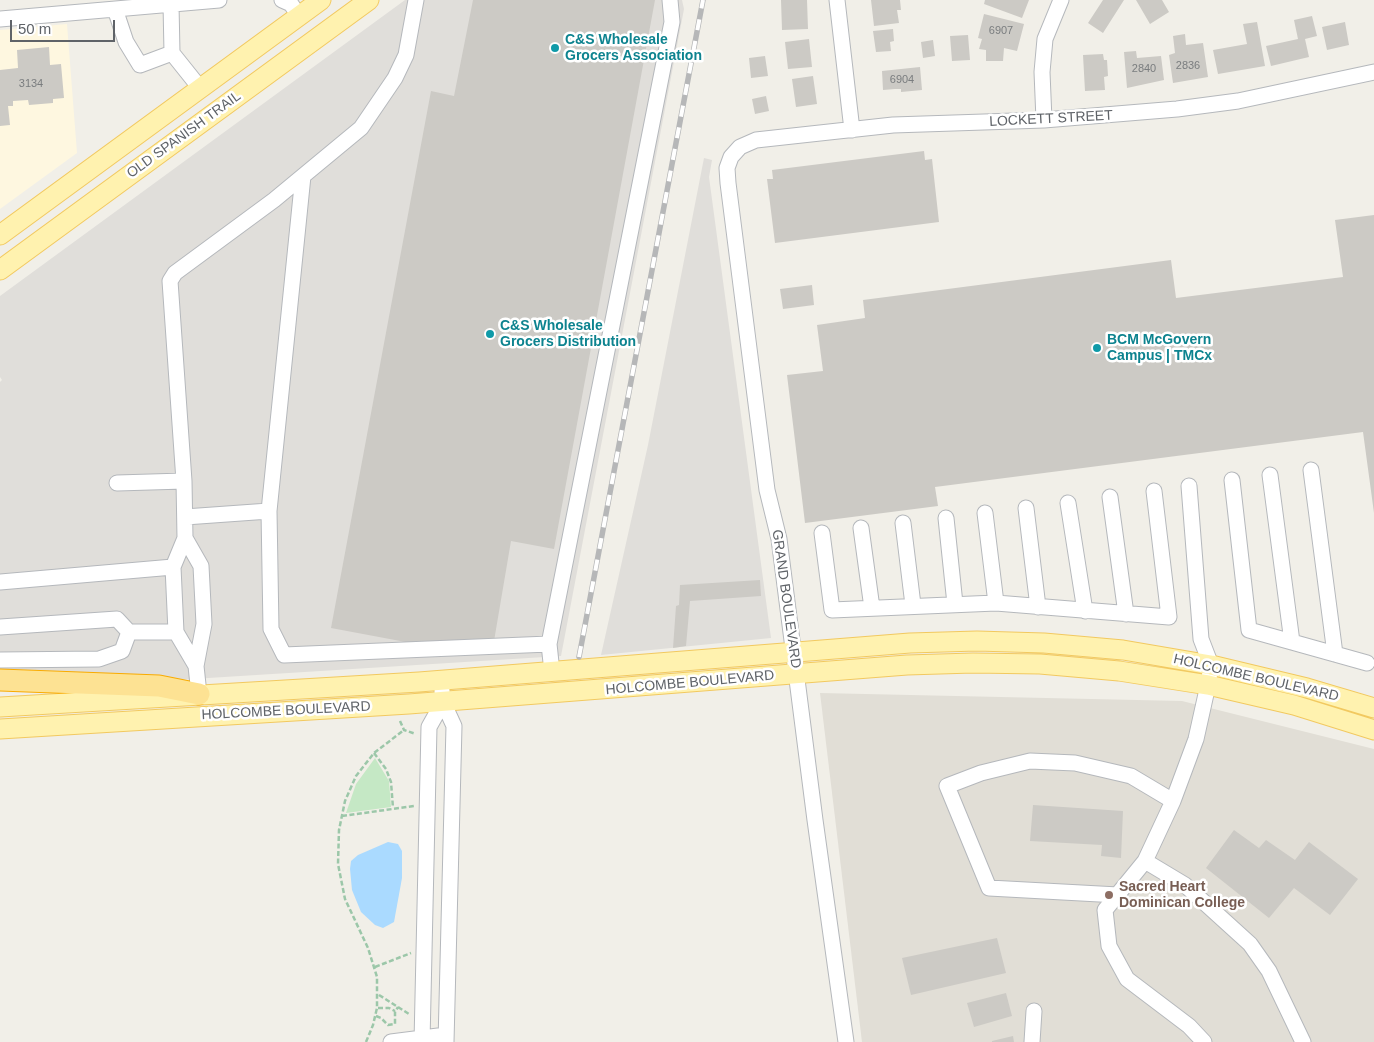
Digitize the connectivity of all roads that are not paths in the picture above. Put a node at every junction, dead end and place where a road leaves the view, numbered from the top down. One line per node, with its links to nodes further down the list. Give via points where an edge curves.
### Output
1 (219, 0): 11 (street)
2 (282, 0): 13 (street, via 291,4)
3 (321, 0): 13 (main road, OLD SPANISH TRAIL)
4 (328, 0): 15 (main road)
5 (369, 0): 15 (main road, OLD SPANISH TRAIL)
6 (416, 0): 23 (street, via 406,55 395,78 360,128)
7 (670, 0): 59 (street, via 672,22)
8 (836, 0): 21 (street)
9 (1062, 0): 20 (street, via 1045,39 1042,72)
10 (149, 3): 11 (street); 12 (street)
11 (170, 4): 16 (street)
12 (115, 9): 14 (street); 16 (street, via 126,42 140,65)
13 (299, 16): 18 (main road, OLD SPANISH TRAIL)
14 (0, 19)
15 (343, 19): 19 (main road, OLD SPANISH TRAIL)
16 (172, 53): 18 (street)
17 (1374, 72): 20 (street, LOCKETT STREET, via 1238,101)
18 (198, 90): 19 (main road); 24 (main road, OLD SPANISH TRAIL)
19 (213, 114): 26 (main road, OLD SPANISH TRAIL)
20 (1044, 120): 21 (street, LOCKETT STREET, via 893,125)
21 (852, 130): 22 (street, LOCKETT STREET, via 756,140 740,147)
22 (731, 157): 60 (street, GRAND BOULEVARD, via 727,168 729,193 768,490 780,539)
23 (303, 176): 31 (street, via 175,273 170,281); 38 (street)
24 (17, 223): 25 (main road, OLD SPANISH TRAIL); 26 (main road)
25 (0, 235)
26 (34, 245): 27 (main road, OLD SPANISH TRAIL)
27 (0, 270)
28 (1310, 470): 61 (street)
29 (1270, 475): 58 (street)
30 (1232, 480): 58 (street, via 1249,630)
31 (184, 481): 32 (street); 40 (street)
32 (117, 483)
33 (1189, 486): 64 (street, via 1201,639)
34 (1154, 491): 54 (street, via 1169,617)
35 (1110, 497): 54 (street)
36 (1068, 503): 53 (street)
37 (1026, 508): 51 (street)
38 (270, 512): 40 (street); 59 (street, via 271,629 284,655)
39 (985, 513): 48 (street)
40 (185, 517): 45 (street)
41 (946, 518): 49 (street)
42 (903, 523): 50 (street)
43 (861, 528): 52 (street)
44 (822, 533): 52 (street, via 832,610)
45 (185, 538): 46 (street); 65 (street, via 201,566 204,624)
46 (173, 567): 47 (street); 57 (street)
47 (0, 582)
48 (996, 603): 49 (street); 51 (street)
49 (956, 604): 50 (street)
50 (913, 605): 52 (street)
51 (1038, 607): 53 (street)
52 (872, 608)
53 (1085, 611): 54 (street)
54 (1126, 614)
55 (0, 627): 56 (street, via 117,619)
56 (129, 632): 57 (street); 62 (street, via 122,651 99,659)
57 (176, 632): 65 (street)
58 (1292, 642): 61 (street)
59 (549, 644): 66 (street)
60 (794, 653): 64 (main road, HOLCOMBE BOULEVARD, via 910,643 1044,643 1123,650); 66 (main road, HOLCOMBE BOULEVARD); 67 (street, GRAND BOULEVARD)
61 (1335, 654): 63 (street)
62 (0, 660)
63 (1367, 663)
64 (1211, 665): 70 (street); 74 (main road, HOLCOMBE BOULEVARD)
65 (196, 666): 71 (street)
66 (552, 672): 69 (main road, HOLCOMBE BOULEVARD)
67 (796, 674): 70 (main road, HOLCOMBE BOULEVARD, via 907,665 1040,664 1119,671); 72 (main road, HOLCOMBE BOULEVARD); 85 (street, GRAND BOULEVARD)
68 (0, 680): 71 (highway, via 159,686)
69 (442, 680): 71 (main road, HOLCOMBE BOULEVARD); 72 (street)
70 (1208, 685): 77 (main road, HOLCOMBE BOULEVARD, via 1294,705); 78 (street, via 1196,739)
71 (185, 693): 73 (main road, HOLCOMBE BOULEVARD); 75 (street)
72 (443, 702): 75 (main road, HOLCOMBE BOULEVARD); 82 (street, via 454,726); 83 (street, via 429,726)
73 (0, 707)
74 (1374, 708)
75 (177, 718): 76 (main road, HOLCOMBE BOULEVARD)
76 (0, 729)
77 (1374, 730)
78 (1173, 801): 79 (street); 80 (street, via 1131,776 1076,763 1030,761 981,773 947,786 989,888)
79 (1145, 861): 80 (street); 88 (street, via 1185,885 1250,944 1269,971)
80 (1118, 895): 87 (street, via 1105,910 1109,946 1127,979 1189,1026)
81 (1034, 1011): 86 (street)
82 (446, 1038): 83 (street)
83 (422, 1040): 84 (street)
84 (391, 1042)
85 (846, 1042)
86 (1032, 1042)
87 (1204, 1042)
88 (1303, 1042)

